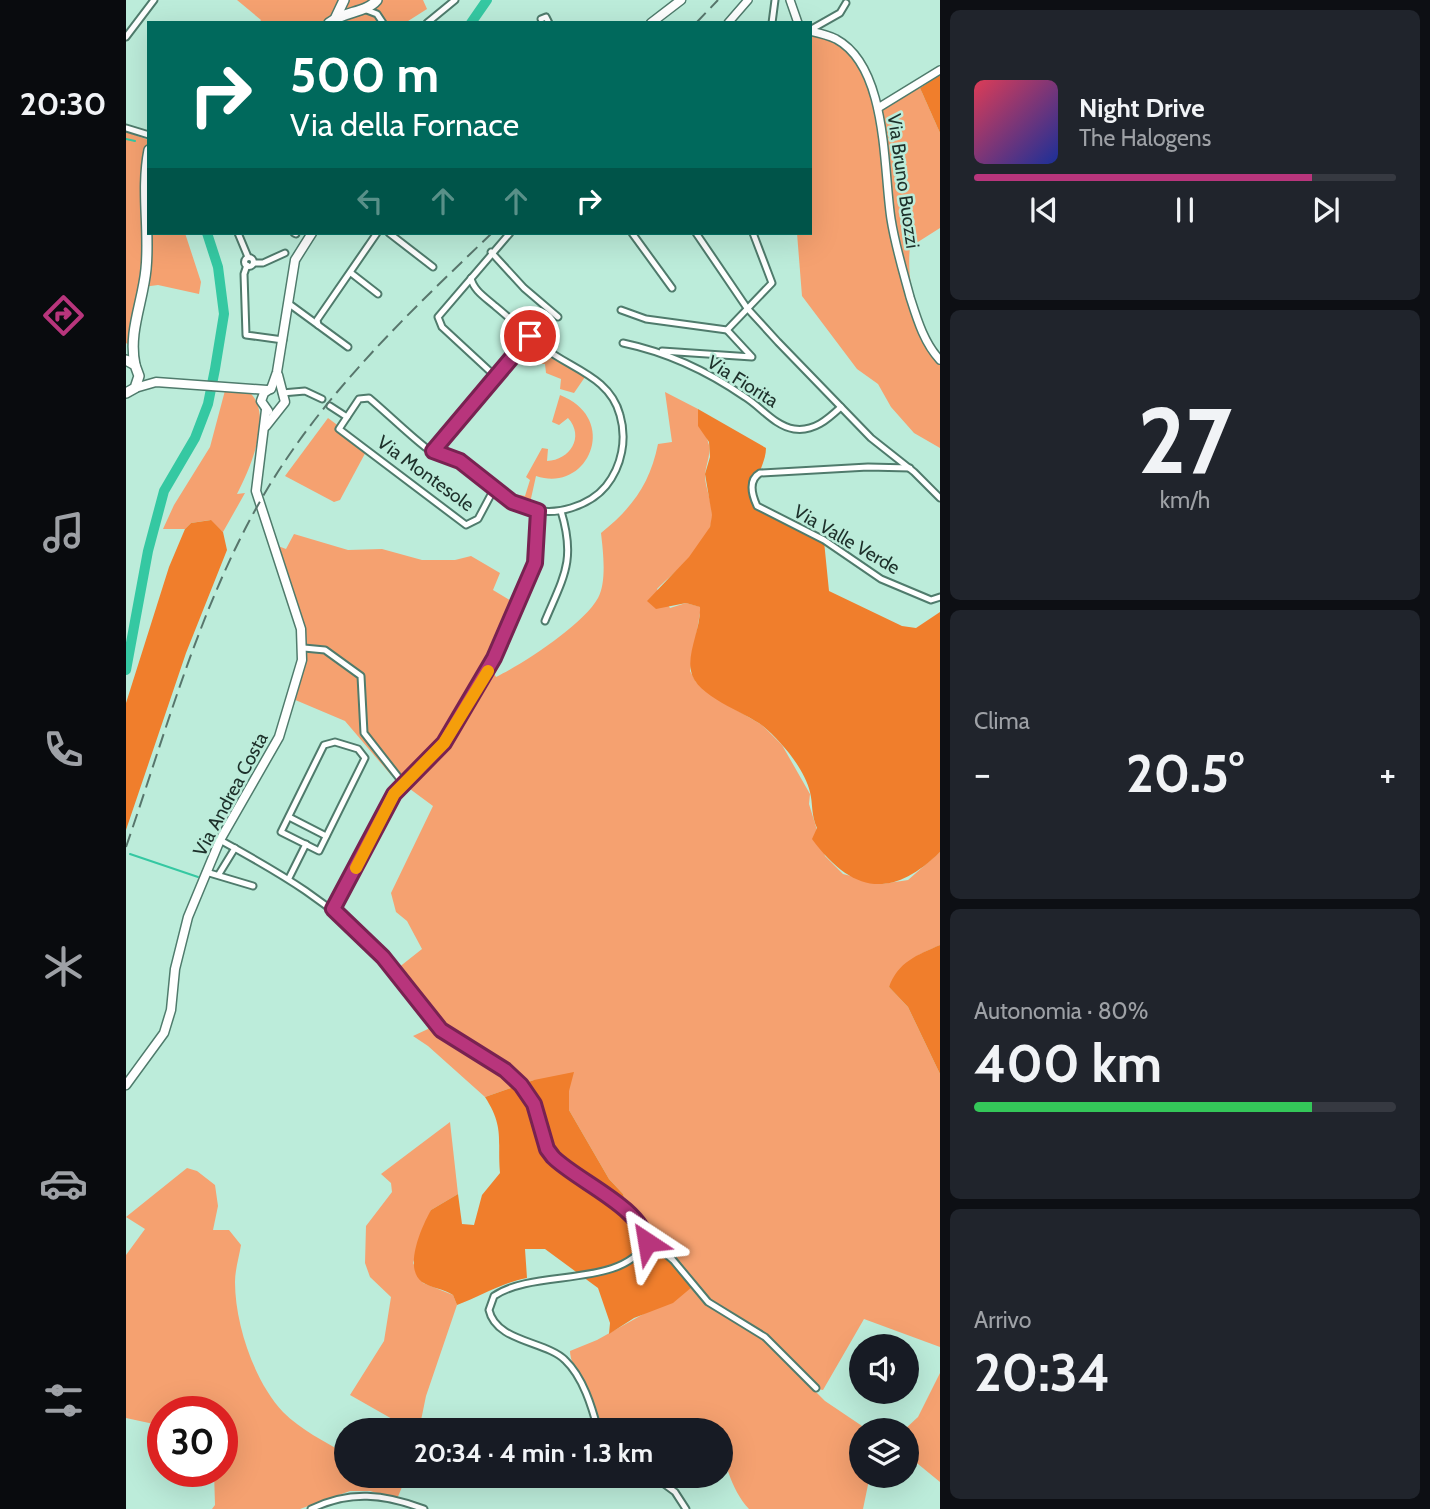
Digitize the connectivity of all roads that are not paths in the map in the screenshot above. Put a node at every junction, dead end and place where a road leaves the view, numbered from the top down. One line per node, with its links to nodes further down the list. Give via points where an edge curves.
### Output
1 (153, 0): 23 (street)
2 (345, 0): 10 (main road); 13 (main road)
3 (377, 0): 10 (main road); 11 (street)
4 (455, 0): 15 (street)
5 (681, 0): 17 (main road)
6 (748, 0): 18 (street)
7 (775, 0): 19 (street)
8 (790, 0): 20 (street)
9 (846, 2): 21 (street, Via Bruno Buozzi, via 840,13)
10 (361, 9): 11 (street); 13 (main road)
11 (377, 14): 14 (street)
12 (541, 19): 16 (street)
13 (332, 20)
14 (382, 21)
15 (430, 21)
16 (548, 21)
17 (654, 21)
18 (730, 21)
19 (772, 21)
20 (797, 21)
21 (812, 29)
22 (812, 31): 25 (street, Via Bruno Buozzi, via 838,40 854,55 870,81)
23 (126, 37)
24 (940, 70): 25 (street)
25 (877, 108): 58 (street, Via Bruno Buozzi, via 897,250 915,314)
26 (126, 128): 27 (street)
27 (147, 134)
28 (147, 176): 53 (main road, via 146,270)
29 (239, 235): 39 (street)
30 (376, 235): 41 (street)
31 (392, 235): 40 (street)
32 (508, 235): 37 (street)
33 (633, 235): 43 (street)
34 (697, 235): 46 (street)
35 (754, 235): 46 (street, via 772,283)
36 (298, 237): 38 (main road)
37 (491, 252): 42 (street); 48 (street)
38 (290, 254): 39 (street, via 263,263); 45 (main road)
39 (250, 262): 52 (street, via 244,274 246,335)
40 (433, 267)
41 (351, 273): 44 (street); 49 (street, via 317,320)
42 (471, 278): 51 (street, via 484,297); 60 (street, via 440,312 439,320)
43 (672, 288)
44 (378, 294)
45 (288, 303): 49 (street); 52 (main road)
46 (747, 308): 50 (street); 68 (street)
47 (621, 310): 50 (street, via 646,319)
48 (558, 317)
49 (318, 325): 55 (street)
50 (727, 330): 56 (street, via 752,358)
51 (530, 336): 60 (street); 76 (street, via 600,383 622,421 622,451 611,480 587,501)
52 (283, 340): 63 (main road)
53 (131, 343): 57 (main road); 59 (main road)
54 (623, 343): 56 (street, Via Fiorita)
55 (348, 347)
56 (655, 350): 68 (street, Via Fiorita, via 745,397 787,427 817,426)
57 (126, 353)
58 (940, 360)
59 (133, 366): 61 (main road); 64 (main road)
60 (495, 376): 71 (street)
61 (156, 382): 62 (main road); 64 (main road)
62 (248, 388): 63 (main road); 66 (main road)
63 (275, 391): 65 (street, via 305,391); 66 (main road); 69 (main road, Via Andrea Costa, via 284,405)
64 (129, 392)
65 (322, 399)
66 (261, 401): 69 (main road)
67 (330, 406): 70 (street)
68 (841, 407): 72 (street)
69 (270, 411): 79 (main road, Via Andrea Costa, via 256,491)
70 (347, 417): 71 (street, via 359,399 369,398); 73 (street, Via Montesole, via 339,429 466,525 478,519)
71 (433, 451): 73 (street, via 460,461)
72 (910, 468): 74 (street); 77 (street, Via Valle Verde, via 760,473 752,485 757,506 824,540 895,586 931,600)
73 (494, 489): 75 (street, via 515,504)
74 (940, 498)
75 (538, 511): 76 (street); 80 (street, via 535,563 494,658 444,743)
76 (561, 511): 78 (street, via 569,534 569,554)
77 (940, 597)
78 (545, 621)
79 (304, 648): 80 (street, via 326,650 361,676 364,733); 83 (main road, Via Andrea Costa, via 279,737)
80 (403, 783): 90 (street)
81 (289, 817): 82 (street); 82 (street, via 324,745 342,742 358,749 364,762); 84 (street, via 281,832)
82 (326, 836): 84 (street, via 319,851)
83 (220, 840): 85 (street); 86 (main road, Via Andrea Costa)
84 (306, 844): 88 (street)
85 (234, 848): 87 (street); 88 (street)
86 (206, 872): 87 (street); 91 (main road, Via Andrea Costa, via 180,942 169,1017 155,1046)
87 (219, 874): 89 (street)
88 (289, 878): 90 (street)
89 (253, 886)
90 (333, 909): 92 (street, via 383,957 441,1030 515,1078 534,1104 553,1157 625,1210)
91 (126, 1085)
92 (646, 1237): 93 (street, via 673,1260 708,1302 765,1337); 94 (street, via 645,1246 621,1265 510,1288 494,1296 491,1303 490,1316 507,1331 569,1364)
93 (816, 1388)
94 (595, 1418)
95 (670, 1488): 98 (street)
96 (311, 1509): 97 (street, via 357,1494)
97 (424, 1509)
98 (686, 1509)

